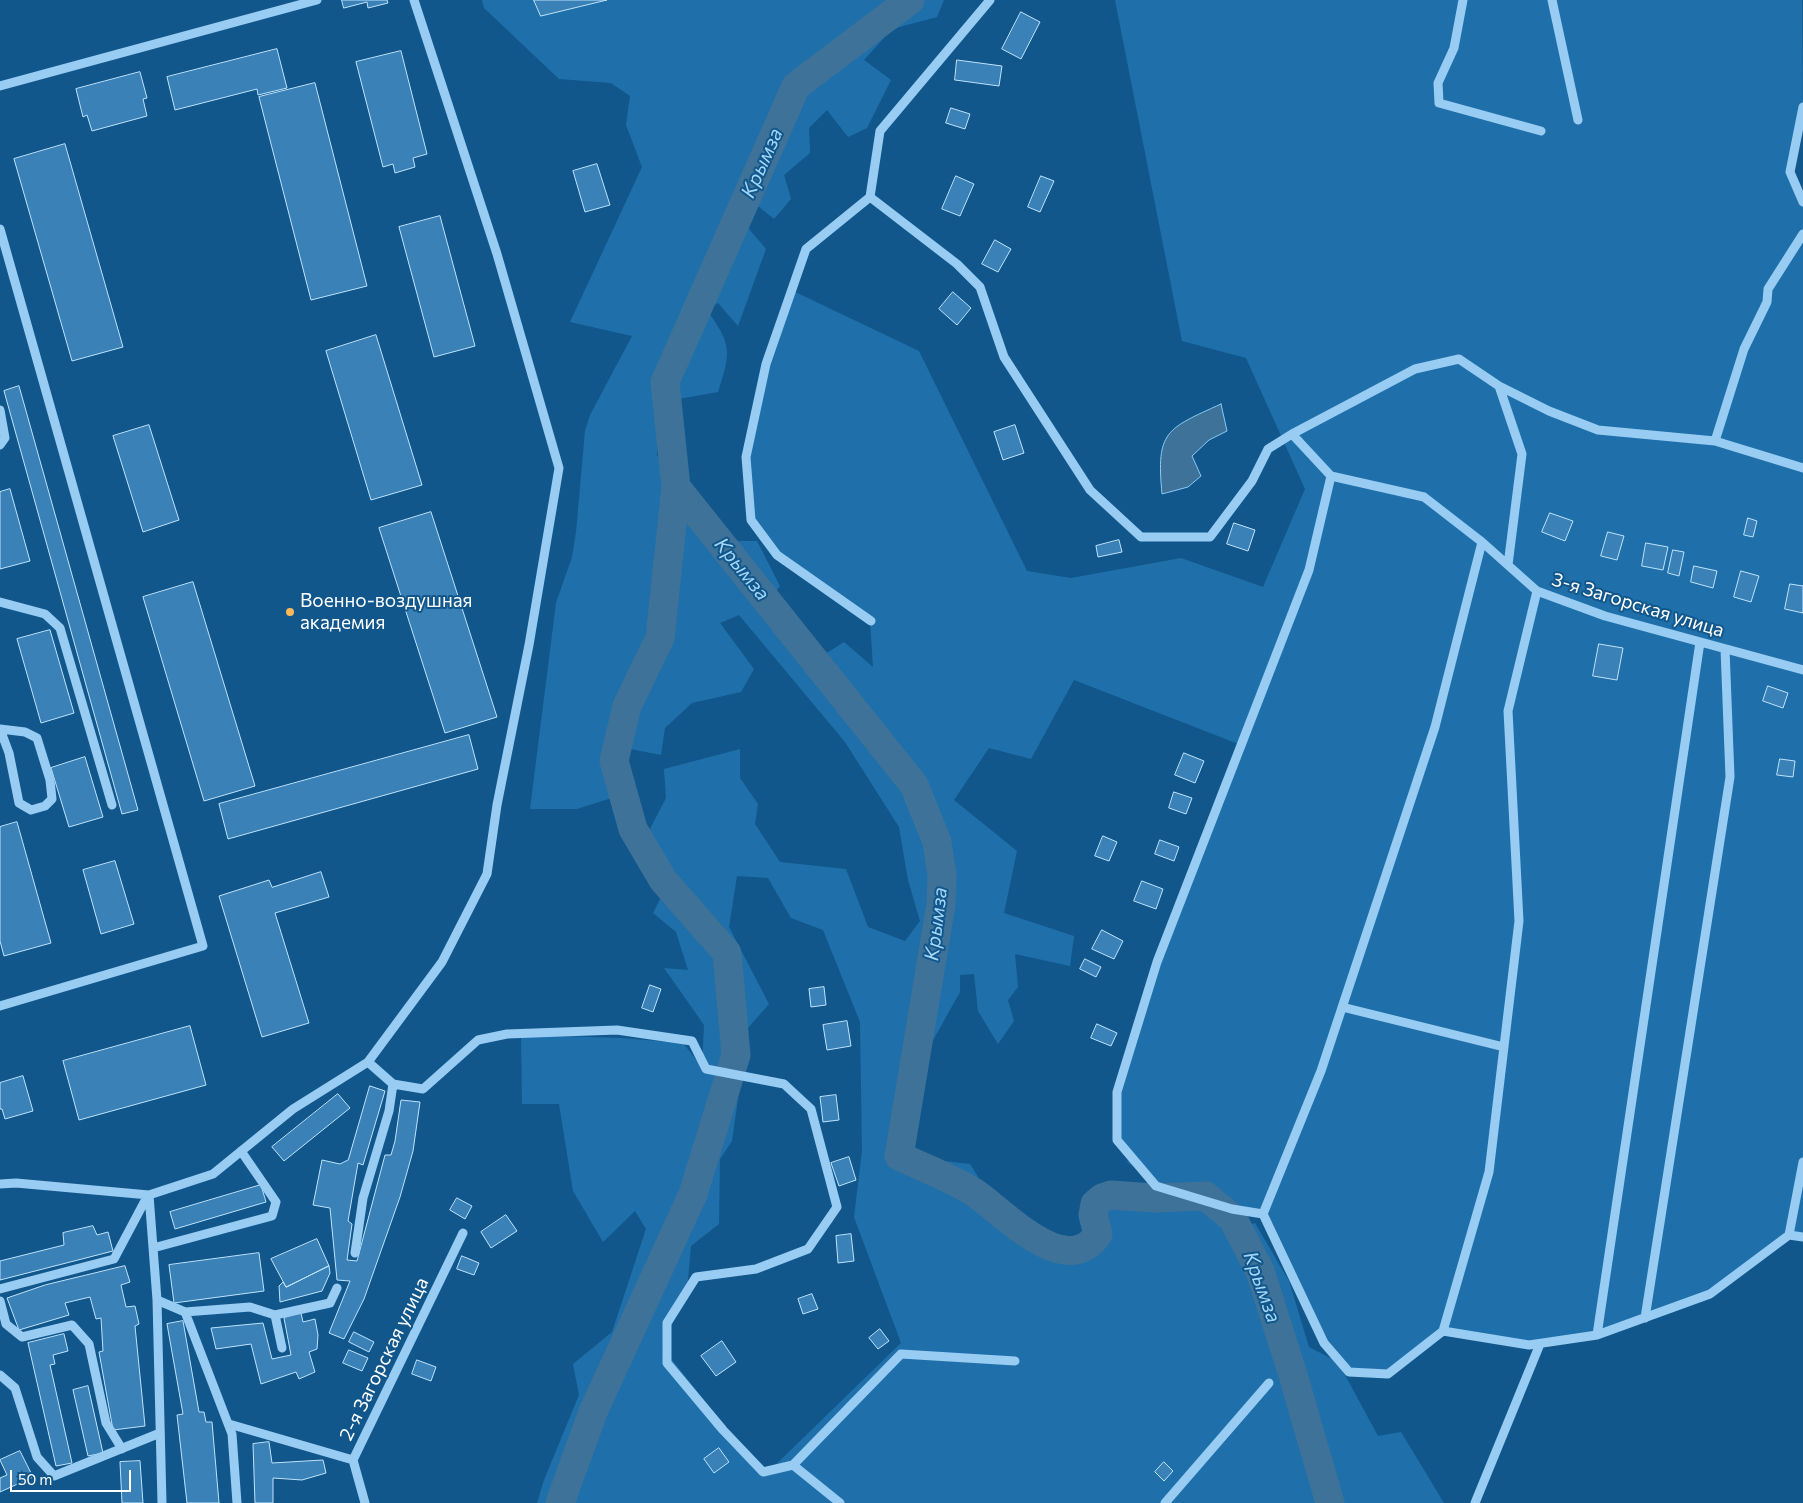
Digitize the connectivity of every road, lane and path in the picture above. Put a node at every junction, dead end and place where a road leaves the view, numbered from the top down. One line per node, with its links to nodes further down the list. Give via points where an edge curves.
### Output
1 (317, 0): 6 (street)
2 (414, 0): 34 (street, via 496,254 559,468 529,645 497,805 488,874 442,962)
3 (990, 0): 10 (street, via 880,131)
4 (1462, 0): 9 (street, via 1454,48 1438,83 1440,102)
5 (1552, 0): 8 (street)
6 (0, 86)
7 (1803, 107): 11 (street, via 1790,172)
8 (1578, 120)
9 (1541, 131)
10 (870, 197): 16 (street, via 957,264 980,287 1004,357 1090,490 1141,537 1210,537 1252,481 1268,449); 25 (street, via 806,249 766,364 746,456 751,520 777,555)
11 (1803, 202)
12 (0, 229): 31 (street, via 202,946)
13 (1803, 234): 17 (street, via 1768,289 1767,302 1744,349)
14 (1500, 386): 16 (street, via 1459,360 1415,368); 17 (street, via 1549,411 1598,430); 22 (street, via 1522,454)
15 (0, 410): 18 (street, via 5,438)
16 (1292, 434): 20 (street)
17 (1715, 441): 19 (street)
18 (0, 445)
19 (1803, 468)
20 (1331, 476): 21 (street, 3-я Загорская улица, via 1424,497); 40 (street, via 1309,570 1157,962 1116,1092 1117,1140 1156,1186 1232,1209)
21 (1482, 542): 22 (street, 3-я Загорская улица); 32 (street, via 1435,727)
22 (1508, 565): 23 (street, 3-я Загорская улица)
23 (1537, 591): 26 (street, 3-я Загорская улица, via 1605,616); 33 (street, via 1508,711 1520,921)
24 (0, 602): 30 (street, via 45,614 60,628)
25 (870, 621)
26 (1700, 642): 27 (street, 3-я Загорская улица); 54 (street)
27 (1725, 649): 28 (street, 3-я Загорская улица); 52 (street, via 1730,776)
28 (1803, 670)
29 (0, 729): 29 (street, via 9,753 19,803 31,810 45,806 52,799 50,780 37,738 25,732)
30 (112, 805)
31 (0, 1006)
32 (1342, 1007): 33 (street); 40 (street, via 1321,1071)
33 (1504, 1047): 53 (street, via 1489,1172)
34 (368, 1062): 35 (street); 36 (street, via 293,1109)
35 (393, 1084): 45 (street, via 389,1111 363,1198); 64 (street, via 423,1089 478,1040 507,1034 617,1030 692,1041 706,1069 784,1084 811,1109 837,1207 808,1249 756,1269 696,1277 667,1323 667,1363 723,1430 763,1472)
36 (242, 1150): 39 (street, via 212,1174); 44 (street, via 276,1202 272,1216)
37 (1803, 1162): 42 (street)
38 (0, 1184): 39 (street)
39 (148, 1195): 44 (street); 47 (street, via 114,1259)
40 (1263, 1214): 53 (street, via 1324,1343 1349,1372 1388,1374)
41 (463, 1233): 63 (street, 2-я Загорская улица)
42 (1789, 1235): 43 (street); 52 (street, via 1710,1294)
43 (1803, 1237)
44 (153, 1248): 48 (street)
45 (355, 1253)
46 (337, 1288): 51 (street, via 330,1303)
47 (0, 1289)
48 (157, 1300): 50 (street); 61 (street)
49 (0, 1301): 62 (street, via 6,1324 22,1337 72,1326 89,1344 106,1423)
50 (185, 1312): 51 (street, via 250,1307); 60 (street)
51 (275, 1315): 56 (street)
52 (1645, 1318): 54 (street)
53 (1443, 1331): 55 (street)
54 (1597, 1335): 55 (street)
55 (1540, 1344): 70 (street)
56 (282, 1348)
57 (1015, 1361): 64 (street, via 901,1354)
58 (0, 1375): 62 (street, via 15,1388 37,1457 54,1476)
59 (1269, 1383): 69 (street)
60 (229, 1424): 63 (street); 66 (street)
61 (160, 1433): 62 (street); 65 (street)
62 (122, 1449)
63 (353, 1460): 67 (street, 2-я Загорская улица)
64 (793, 1465): 68 (street)
65 (162, 1503)
66 (236, 1503)
67 (365, 1503)
68 (840, 1503)
69 (1166, 1503)
70 (1475, 1503)

